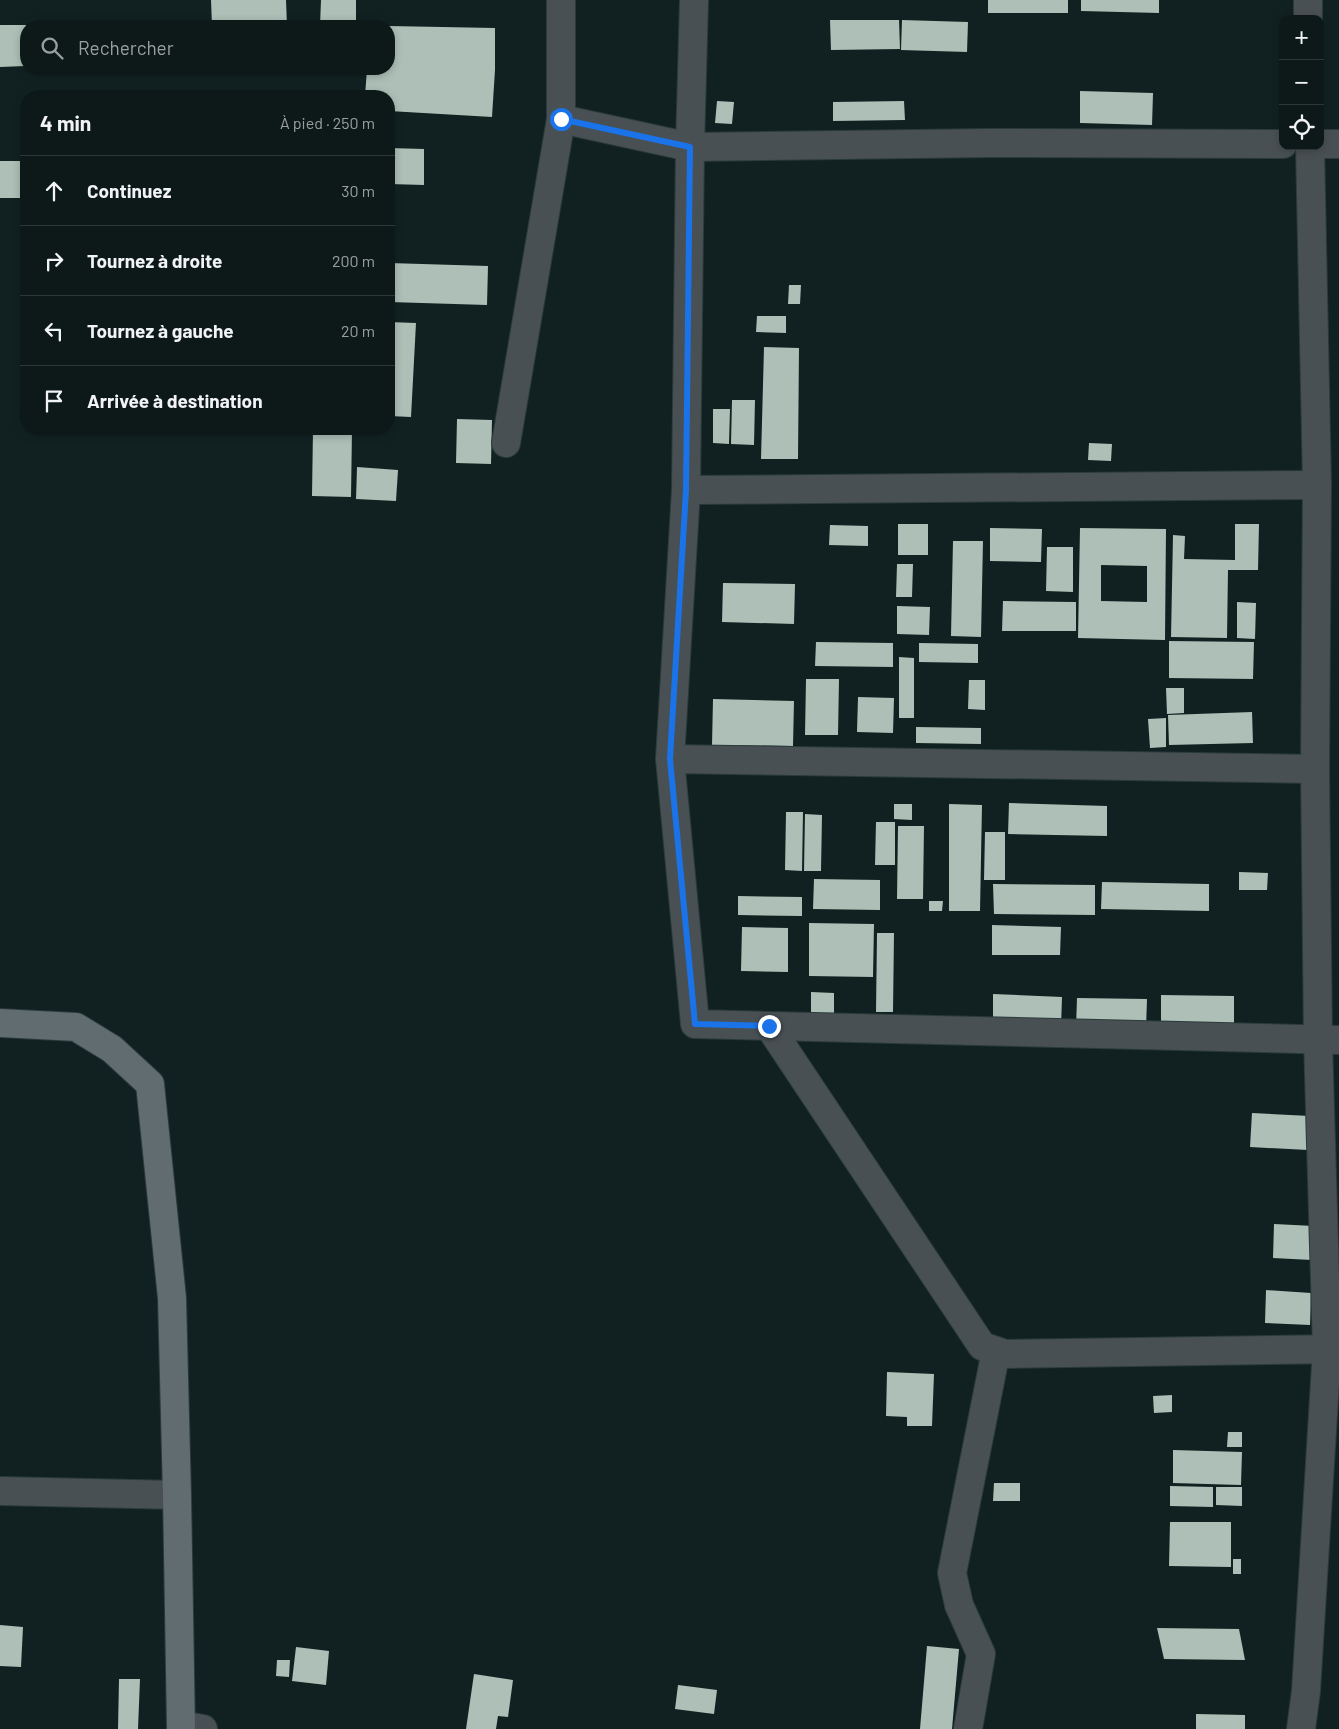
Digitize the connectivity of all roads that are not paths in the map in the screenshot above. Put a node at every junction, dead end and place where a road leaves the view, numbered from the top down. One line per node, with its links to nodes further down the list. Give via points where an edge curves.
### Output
1 (561, 0): 5 (street)
2 (694, 0): 9 (street)
3 (1308, 0): 4 (street)
4 (1308, 15)
5 (561, 119): 9 (street); 11 (street)
6 (1279, 144): 9 (street)
7 (1324, 144): 8 (street)
8 (1339, 144)
9 (690, 147): 13 (street)
10 (1310, 150): 12 (street)
11 (506, 443)
12 (1317, 485): 13 (street); 15 (street)
13 (686, 490): 14 (street)
14 (670, 759): 15 (street); 17 (street, via 695,1024)
15 (1315, 769): 18 (street)
16 (0, 1024): 22 (main road, via 76,1027 112,1049 150,1084 172,1298)
17 (769, 1026): 18 (street); 20 (street, via 982,1346)
18 (1328, 1040): 19 (street)
19 (1333, 1349): 20 (street, via 1005,1354); 25 (street)
20 (996, 1351): 24 (street, via 952,1573 959,1605 981,1654)
21 (0, 1491): 22 (street)
22 (177, 1494): 23 (main road)
23 (188, 1728)
24 (968, 1729)
25 (1301, 1729)

